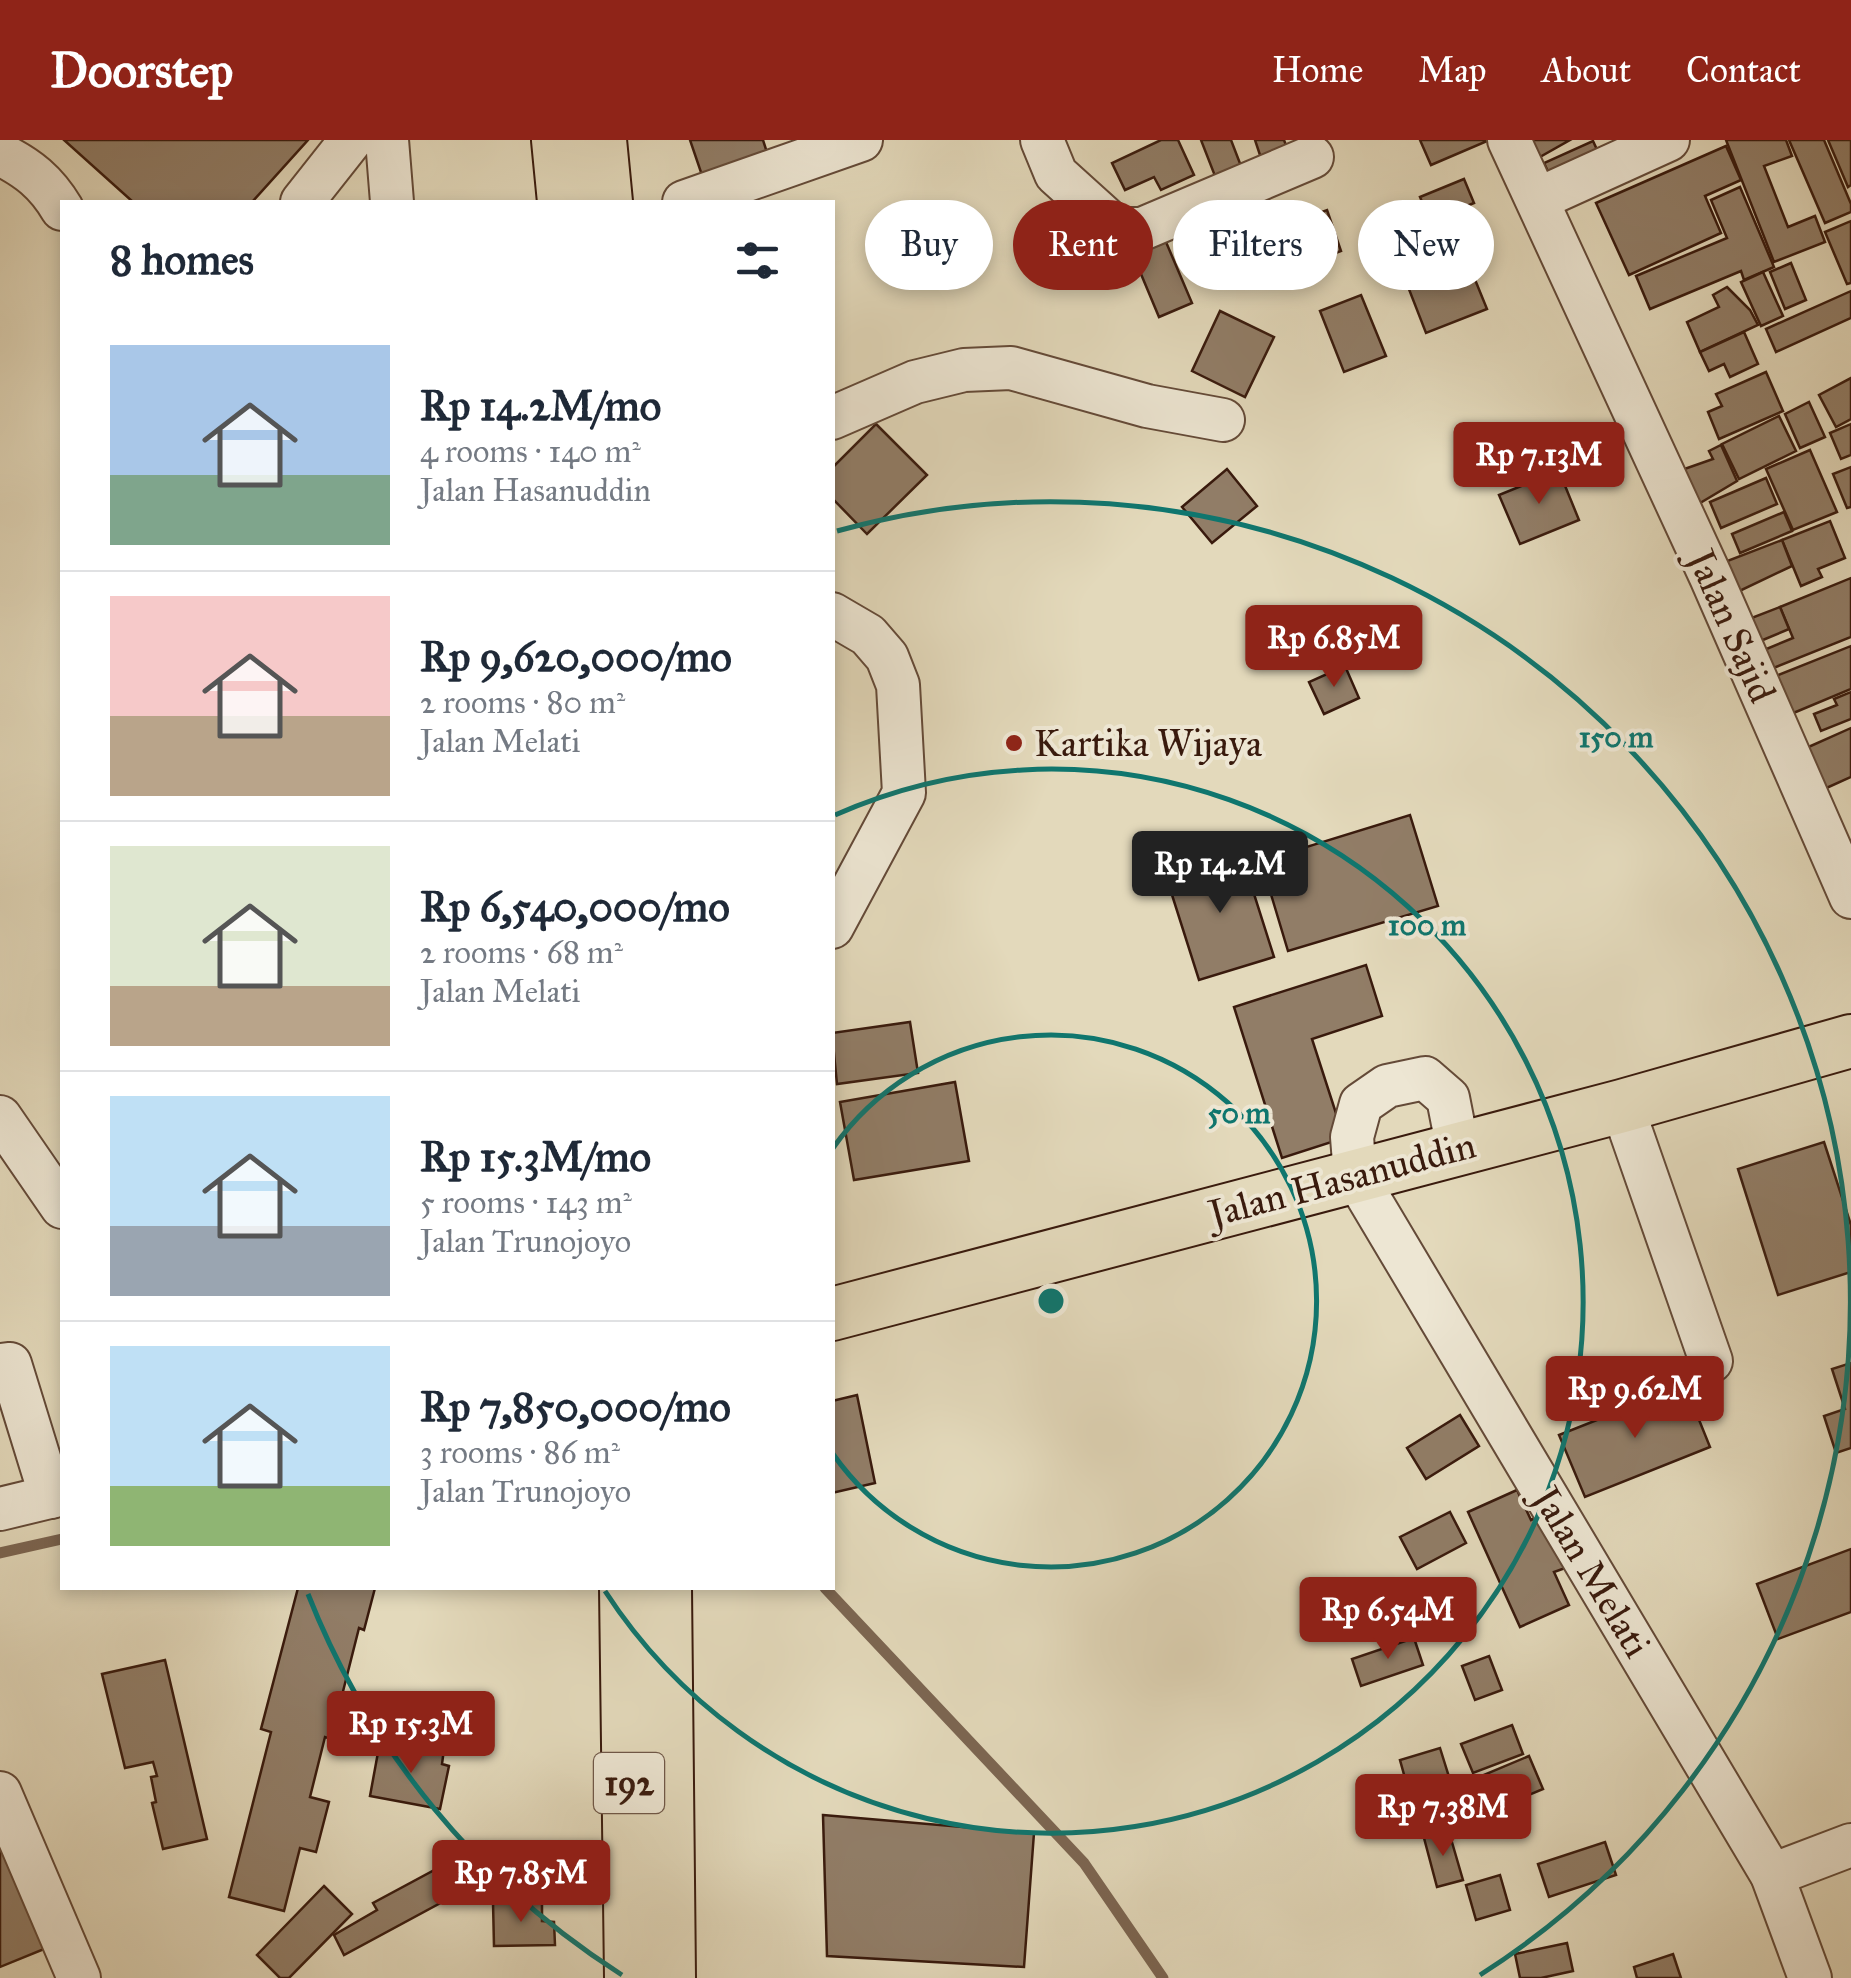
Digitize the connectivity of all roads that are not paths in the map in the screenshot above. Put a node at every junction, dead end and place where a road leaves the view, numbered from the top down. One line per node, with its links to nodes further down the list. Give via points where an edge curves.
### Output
1 (351, 140): 12 (street)
2 (387, 140): 13 (street)
3 (558, 140): 14 (main road)
4 (600, 140): 15 (main road)
5 (861, 140): 16 (street)
6 (1042, 140): 10 (street, via 1056,174 1108,221 1129,231)
7 (1509, 140): 11 (street, Jalan Sajid)
8 (1668, 140): 11 (street)
9 (0, 154): 17 (street, via 24,165)
10 (1312, 157)
11 (1538, 199): 21 (street, Jalan Sajid)
12 (304, 200)
13 (392, 200)
14 (564, 200)
15 (606, 200)
16 (690, 200)
17 (60, 206)
18 (835, 417): 19 (street, via 914,382 1011,368)
19 (1224, 420)
20 (835, 616): 22 (street, via 868,635 898,685 904,793)
21 (1851, 897)
22 (835, 921)
23 (1851, 1041): 24 (main road, Jalan Hasanuddin)
24 (1622, 1106): 26 (main road, Jalan Hasanuddin); 30 (street)
25 (0, 1117): 28 (street)
26 (1458, 1148): 27 (main road, Jalan Hasanuddin); 27 (street, via 1448,1098 1425,1078 1387,1086 1360,1104 1352,1137)
27 (1355, 1176): 29 (main road, Jalan Hasanuddin); 39 (street, Jalan Melati)
28 (60, 1204)
29 (835, 1313)
30 (1711, 1362)
31 (0, 1365): 32 (street, via 10,1364)
32 (13, 1417): 33 (street)
33 (56, 1495): 34 (street)
34 (0, 1509)
35 (626, 1590): 41 (main road, 192)
36 (665, 1590): 42 (main road, 192)
37 (0, 1792): 40 (street)
38 (1851, 1845): 39 (street)
39 (1772, 1875): 43 (street, Jalan Melati)
40 (79, 1978)
41 (631, 1978)
42 (668, 1978)
43 (1810, 1978)

